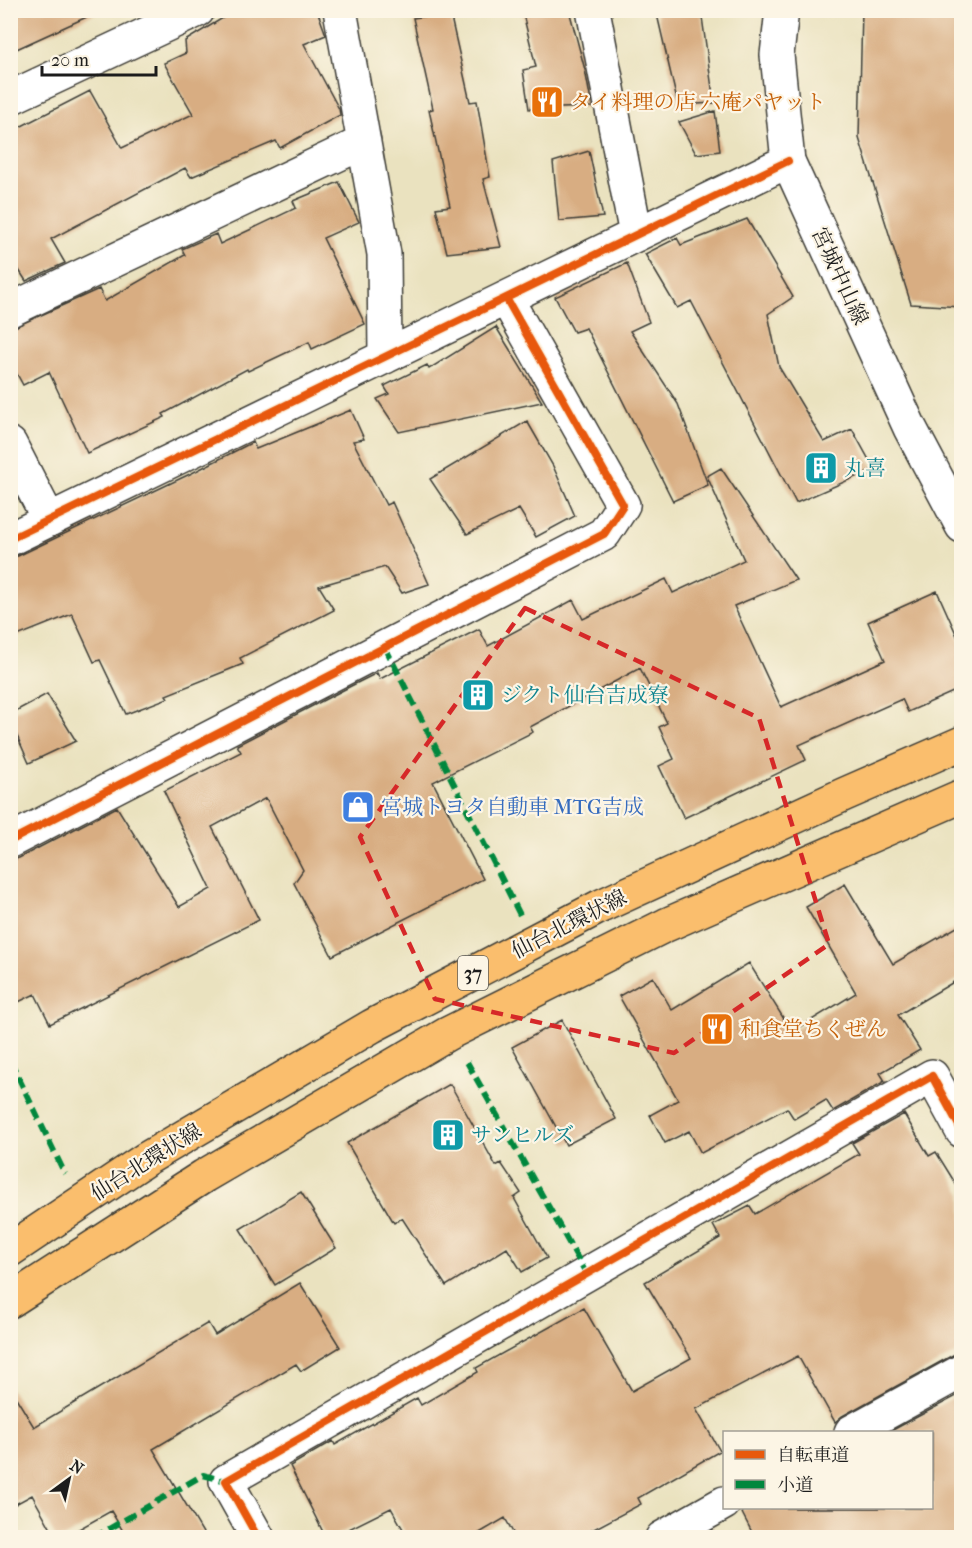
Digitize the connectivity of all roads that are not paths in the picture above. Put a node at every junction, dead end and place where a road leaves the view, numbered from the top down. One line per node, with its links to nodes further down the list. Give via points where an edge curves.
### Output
1 (198, 10): 5 (street)
2 (340, 10): 6 (street)
3 (593, 10): 8 (street)
4 (782, 10): 7 (street, 宮城中山線, via 777,55)
5 (10, 98)
6 (364, 142): 10 (street); 11 (street, via 384,254)
7 (788, 161): 8 (street); 14 (street, 宮城中山線, via 910,429)
8 (636, 235): 9 (street)
9 (506, 298): 11 (street); 18 (street, via 623,505 604,534)
10 (10, 310)
11 (385, 357): 13 (street)
12 (10, 444): 13 (street)
13 (48, 520): 15 (street)
14 (962, 526)
15 (10, 539)
16 (962, 743): 20 (main road, 仙台北環状線 / 37, via 601,906 372,1026 146,1159)
17 (962, 796): 21 (main road, 仙台北環状線 / 37, via 666,925 447,1034 204,1176)
18 (10, 841)
19 (962, 1131): 25 (street, via 932,1076 226,1481)
20 (10, 1250)
21 (10, 1301)
22 (962, 1371): 23 (street)
23 (853, 1431)
24 (723, 1504): 26 (street)
25 (258, 1538)
26 (662, 1538)

